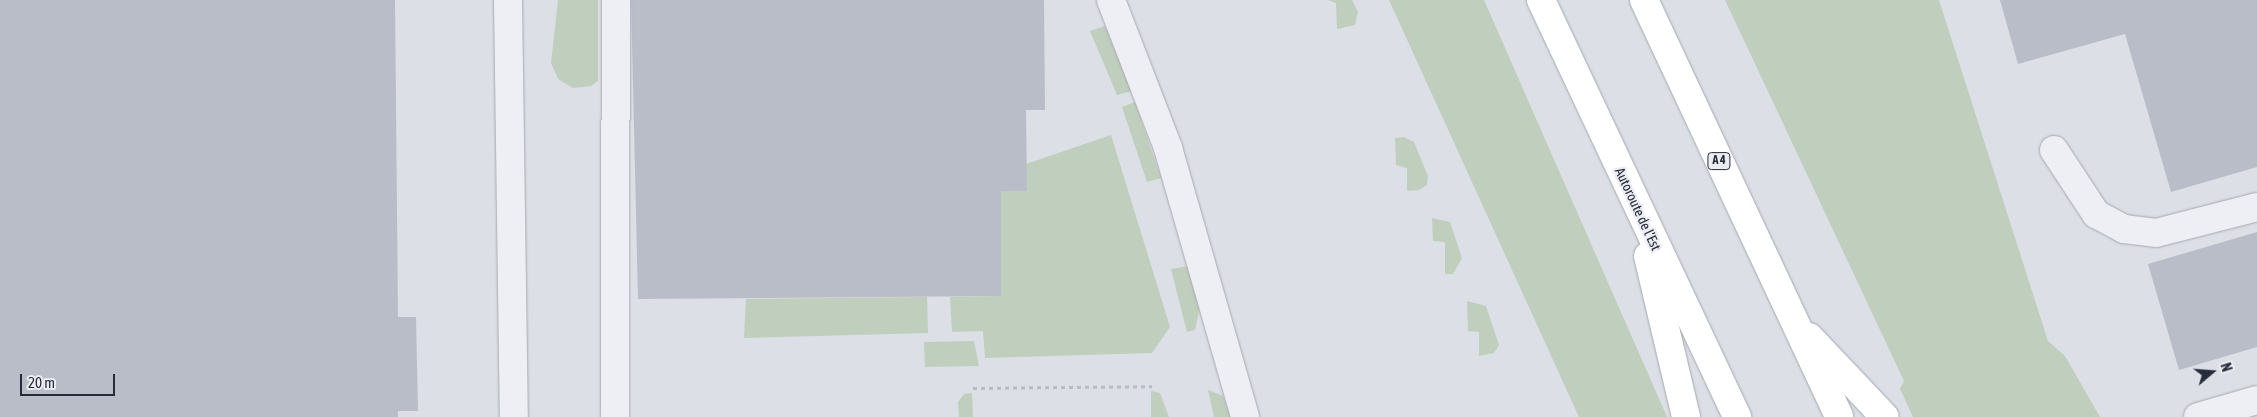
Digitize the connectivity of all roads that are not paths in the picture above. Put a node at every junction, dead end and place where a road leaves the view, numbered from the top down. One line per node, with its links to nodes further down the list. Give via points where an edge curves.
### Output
1 (508, 0): 11 (street)
2 (616, 0): 12 (street)
3 (1111, 0): 13 (street, via 1168,148)
4 (1541, 0): 7 (highway, Autoroute de l’Est)
5 (1644, 0): 9 (highway, A 4)
6 (2054, 150): 8 (street, via 2096,214 2124,229 2156,233)
7 (1635, 204): 14 (highway); 15 (highway, Autoroute de l’Est)
8 (2257, 206)
9 (1794, 323): 16 (highway, A 4); 17 (highway)
10 (2257, 400): 18 (street)
11 (514, 417)
12 (615, 417)
13 (1245, 417)
14 (1686, 417)
15 (1737, 417)
16 (1838, 417)
17 (1886, 417)
18 (2198, 417)

